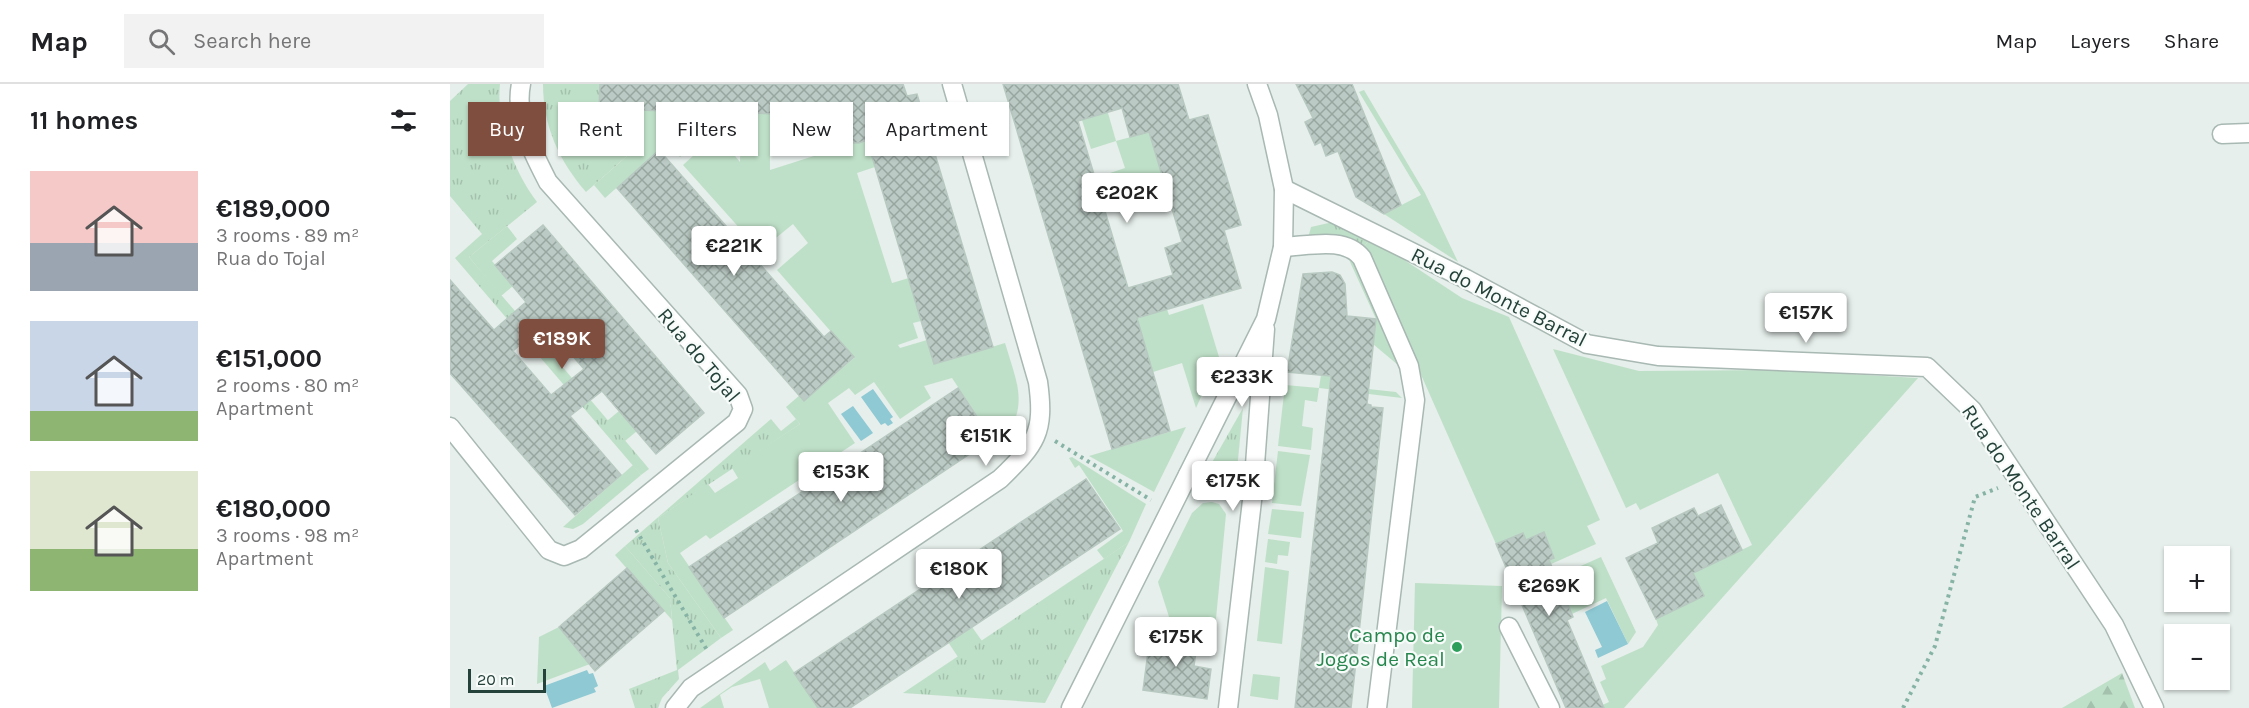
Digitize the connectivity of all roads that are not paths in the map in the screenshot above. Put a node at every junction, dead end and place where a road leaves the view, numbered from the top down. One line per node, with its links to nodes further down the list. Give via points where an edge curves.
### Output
1 (521, 84): 9 (street, Rua do Tojal, via 518,100 531,148 548,182 738,396 742,409 737,422 581,549 564,556 549,550)
2 (952, 84): 13 (street, via 1038,382 1039,431 1027,453 1000,479 691,688)
3 (1257, 84): 6 (street)
4 (2222, 134): 5 (street)
5 (2249, 134)
6 (1284, 189): 7 (street); 18 (street, Rua do Monte Barral, via 1467,279 1587,344 1658,356 1927,367 1972,410 2018,479 2114,625)
7 (1283, 247): 8 (street); 16 (street, via 1343,244 1356,249 1409,366 1415,400)
8 (1266, 319): 10 (street); 11 (street)
9 (450, 428)
10 (1188, 475): 11 (street); 14 (street)
11 (1253, 492): 15 (street)
12 (1509, 627): 17 (street)
13 (675, 708)
14 (1071, 708)
15 (1228, 708)
16 (1377, 708)
17 (1550, 708)
18 (2154, 708)

